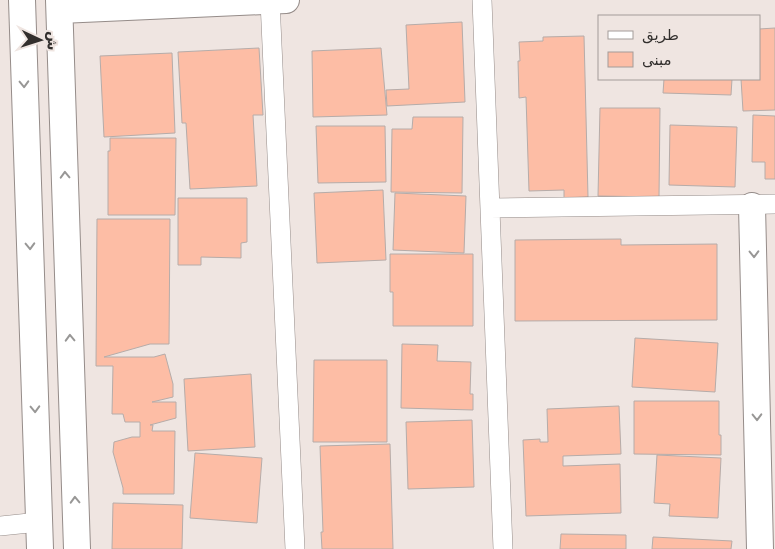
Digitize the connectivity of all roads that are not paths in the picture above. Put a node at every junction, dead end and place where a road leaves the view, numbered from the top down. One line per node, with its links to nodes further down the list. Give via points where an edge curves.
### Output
1 (22, 0): 8 (street, one-way to 8)
2 (286, 0): 4 (street)
3 (482, 0): 7 (street)
4 (270, 1): 5 (street); 12 (street)
5 (59, 5): 11 (street, one-way to 5)
6 (764, 205): 7 (street); 14 (street, one-way to 14)
7 (490, 208): 13 (street)
8 (39, 522): 9 (street); 10 (street)
9 (0, 526)
10 (40, 549)
11 (77, 549)
12 (295, 549)
13 (503, 549)
14 (760, 549)

